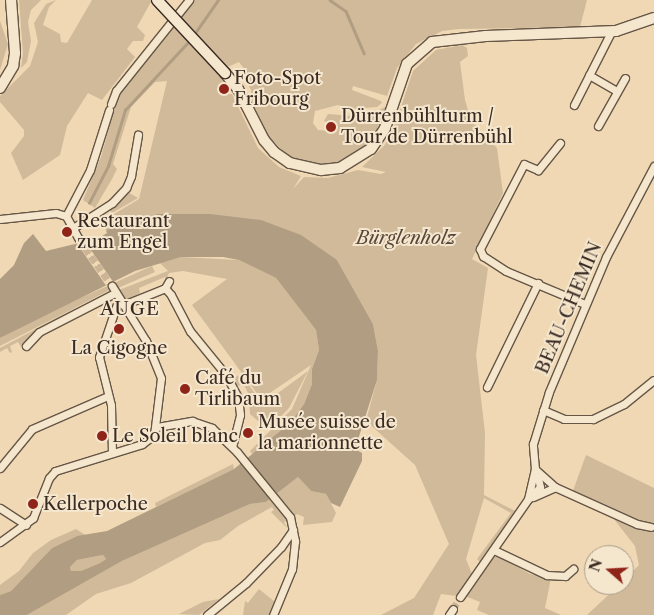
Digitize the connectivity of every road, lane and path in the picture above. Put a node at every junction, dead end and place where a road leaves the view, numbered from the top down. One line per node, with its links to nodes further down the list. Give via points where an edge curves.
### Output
1 (11, 0): 8 (main road, via 14,60 6,82)
2 (157, 0): 5 (main road, bridge, via 238,89 264,140 274,152 295,165 321,170 340,168 371,149 385,128 407,64 432,42 486,36)
3 (190, 0): 15 (street, via 116,91 101,143)
4 (654, 18): 5 (main road)
5 (611, 32): 6 (street)
6 (589, 75): 9 (street); 10 (street)
7 (624, 78): 9 (street)
8 (0, 88)
9 (618, 91): 11 (street)
10 (574, 105)
11 (598, 126)
12 (138, 135): 17 (street, via 126,188 112,203)
13 (560, 142): 20 (street, via 538,170 524,164 480,249 483,256 494,264)
14 (654, 166): 23 (street, BEAU-CHEMIN)
15 (66, 216): 16 (street, via 50,212); 17 (street)
16 (0, 219)
17 (73, 228): 18 (street)
18 (79, 238)
19 (169, 281): 21 (street)
20 (538, 283): 23 (street); 26 (street)
21 (165, 288): 22 (street); 30 (street, via 193,335 226,375 238,398 240,415)
22 (117, 295): 24 (street, via 39,332); 27 (street, via 99,358); 29 (street, via 146,341 161,378)
23 (585, 304): 28 (street, BEAU-CHEMIN)
24 (26, 346)
25 (654, 380): 28 (street, via 624,404 593,419 564,419)
26 (487, 387)
27 (108, 396): 31 (street); 32 (street, via 32,429)
28 (543, 410): 33 (street, BEAU-CHEMIN, via 532,444)
29 (157, 427): 30 (street, via 192,421 212,428); 31 (street, via 142,444)
30 (232, 446): 39 (street, via 290,517)
31 (112, 453): 37 (street, via 52,474 35,515)
32 (0, 468)
33 (535, 469): 34 (street); 35 (street, BEAU-CHEMIN)
34 (555, 487): 35 (street); 38 (street, via 632,522)
35 (528, 499): 41 (street, BEAU-CHEMIN)
36 (0, 508): 37 (street)
37 (26, 524): 40 (street)
38 (651, 527)
39 (293, 530): 44 (street, via 273,556); 45 (street, via 292,569)
40 (0, 542)
41 (494, 550): 42 (street, via 547,575 565,576); 43 (street, BEAU-CHEMIN)
42 (573, 569)
43 (460, 597)
44 (207, 615)
45 (273, 615)

